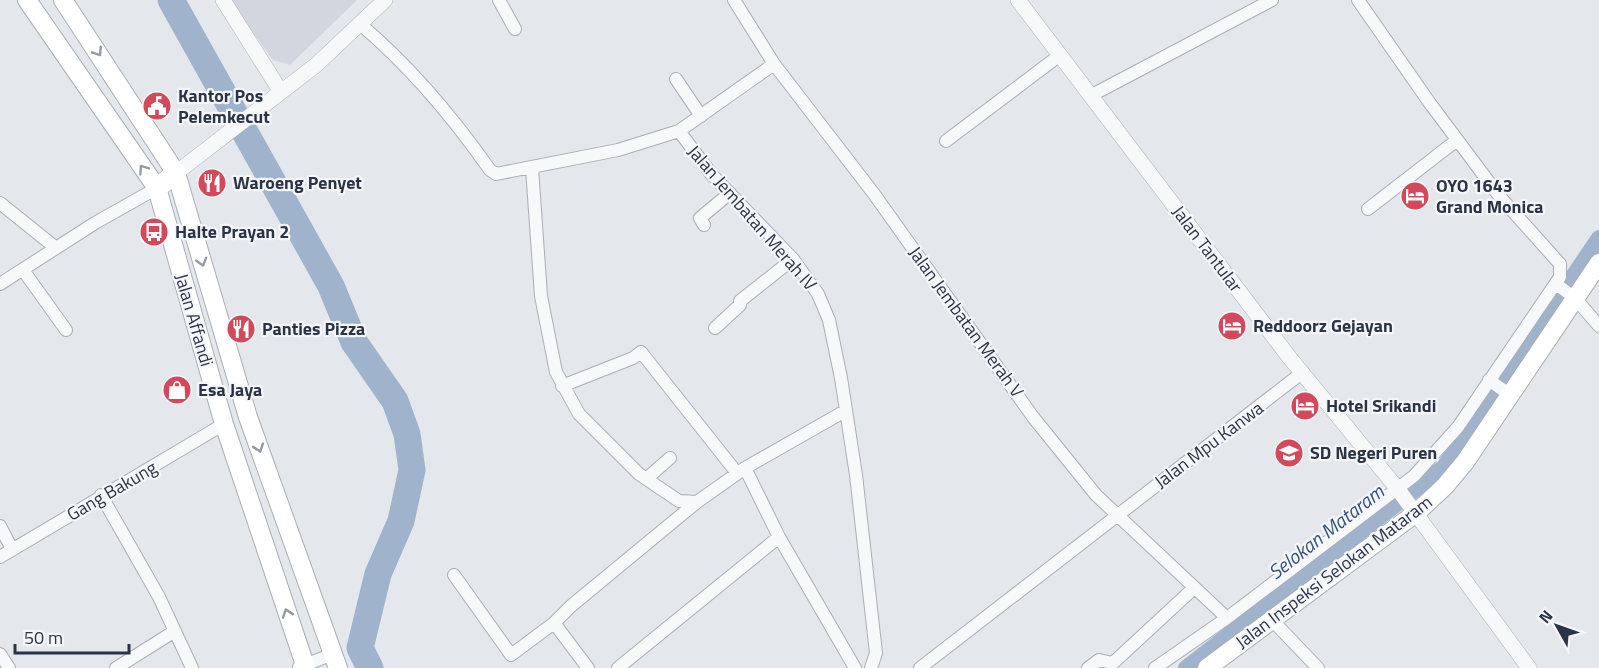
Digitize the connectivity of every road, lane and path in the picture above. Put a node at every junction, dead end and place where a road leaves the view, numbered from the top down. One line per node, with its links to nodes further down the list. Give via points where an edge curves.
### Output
1 (27, 0): 23 (main road, Jalan Affandi, one-way to 1)
2 (223, 0): 15 (street)
3 (385, 0): 10 (street)
4 (499, 0): 11 (street)
5 (734, 0): 13 (street, Jalan Jembatan Merah V)
6 (1018, 0): 12 (street, Jalan Tantular)
7 (1272, 0): 16 (street)
8 (1358, 0): 19 (street)
9 (64, 2): 22 (main road, Jalan Affandi, one-way to 22)
10 (360, 24): 15 (street); 21 (street, via 412,72 490,170 501,174)
11 (515, 29)
12 (1060, 55): 16 (street, Jalan Tantular); 20 (street)
13 (774, 64): 17 (street); 50 (street, Jalan Jembatan Merah V, via 874,194 1033,417)
14 (676, 79): 17 (street)
15 (282, 92): 22 (street)
16 (1092, 95): 38 (street, Jalan Tantular)
17 (701, 116): 18 (street)
18 (679, 131): 21 (street, via 618,150); 24 (street, Jalan Jembatan Merah IV)
19 (1457, 140): 26 (street); 33 (street, via 1500,197 1560,264)
20 (946, 141)
21 (532, 168): 39 (street, via 541,296 551,353)
22 (176, 173): 23 (main road); 62 (main road, Jalan Affandi, one-way to 62, via 248,417)
23 (157, 188): 28 (street); 42 (main road, Jalan Affandi)
24 (730, 193): 27 (street, via 700,218); 29 (street, Jalan Jembatan Merah IV)
25 (0, 203): 28 (street)
26 (1368, 209)
27 (704, 225)
28 (56, 248): 31 (street)
29 (793, 259): 36 (street, via 740,301); 41 (street, Jalan Jembatan Merah IV, via 819,294 829,320)
30 (1599, 263): 34 (main road, Jalan Inspeksi Selokan Mataram)
31 (23, 270): 32 (street); 37 (street)
32 (0, 284)
33 (1557, 285): 34 (street); 40 (street)
34 (1572, 296): 35 (street); 40 (main road, Jalan Inspeksi Selokan Mataram)
35 (1599, 326)
36 (715, 328)
37 (66, 330)
38 (1303, 372): 46 (street, Jalan Tantular); 50 (street, Jalan Mpu Kanwa)
39 (562, 386): 44 (street, via 640,352); 45 (street, via 595,432)
40 (1500, 387): 46 (street); 49 (main road, Jalan Inspeksi Selokan Mataram, via 1465,462 1445,486)
41 (845, 411): 44 (street); 70 (street, Jalan Jembatan Merah IV, via 876,653)
42 (224, 424): 47 (street, Gang Bakung); 63 (main road, Jalan Affandi, one-way to 42)
43 (670, 458): 45 (street)
44 (741, 471): 48 (street); 52 (street)
45 (646, 479): 48 (street, via 679,501)
46 (1399, 491): 49 (street, Jalan Tantular); 57 (street)
47 (101, 495): 53 (street, Gang Bakung); 60 (street)
48 (697, 502): 59 (street)
49 (1414, 511): 58 (main road, Jalan Inspeksi Selokan Mataram); 76 (street, Jalan Tantular)
50 (1114, 516): 56 (street, Jalan Jembatan Merah V); 71 (street)
51 (0, 526): 53 (street)
52 (779, 537): 68 (street); 69 (street)
53 (12, 549): 54 (street, Gang Bakung)
54 (0, 557)
55 (454, 575): 59 (street, via 511,655)
56 (1194, 588): 57 (street, Jalan Jembatan Merah V); 72 (street, via 1113,663 1099,660)
57 (1227, 618): 73 (street)
58 (1271, 619): 74 (main road, Jalan Inspeksi Selokan Mataram); 75 (street)
59 (554, 623): 67 (street)
60 (175, 631): 65 (street); 66 (street)
61 (0, 654): 64 (street)
62 (335, 661): 63 (street)
63 (303, 667)
64 (9, 668)
65 (117, 668)
66 (192, 668)
67 (588, 668)
68 (618, 668)
69 (855, 668)
70 (871, 668)
71 (920, 668)
72 (1088, 668)
73 (1155, 668)
74 (1207, 668)
75 (1318, 668)
76 (1529, 668)

